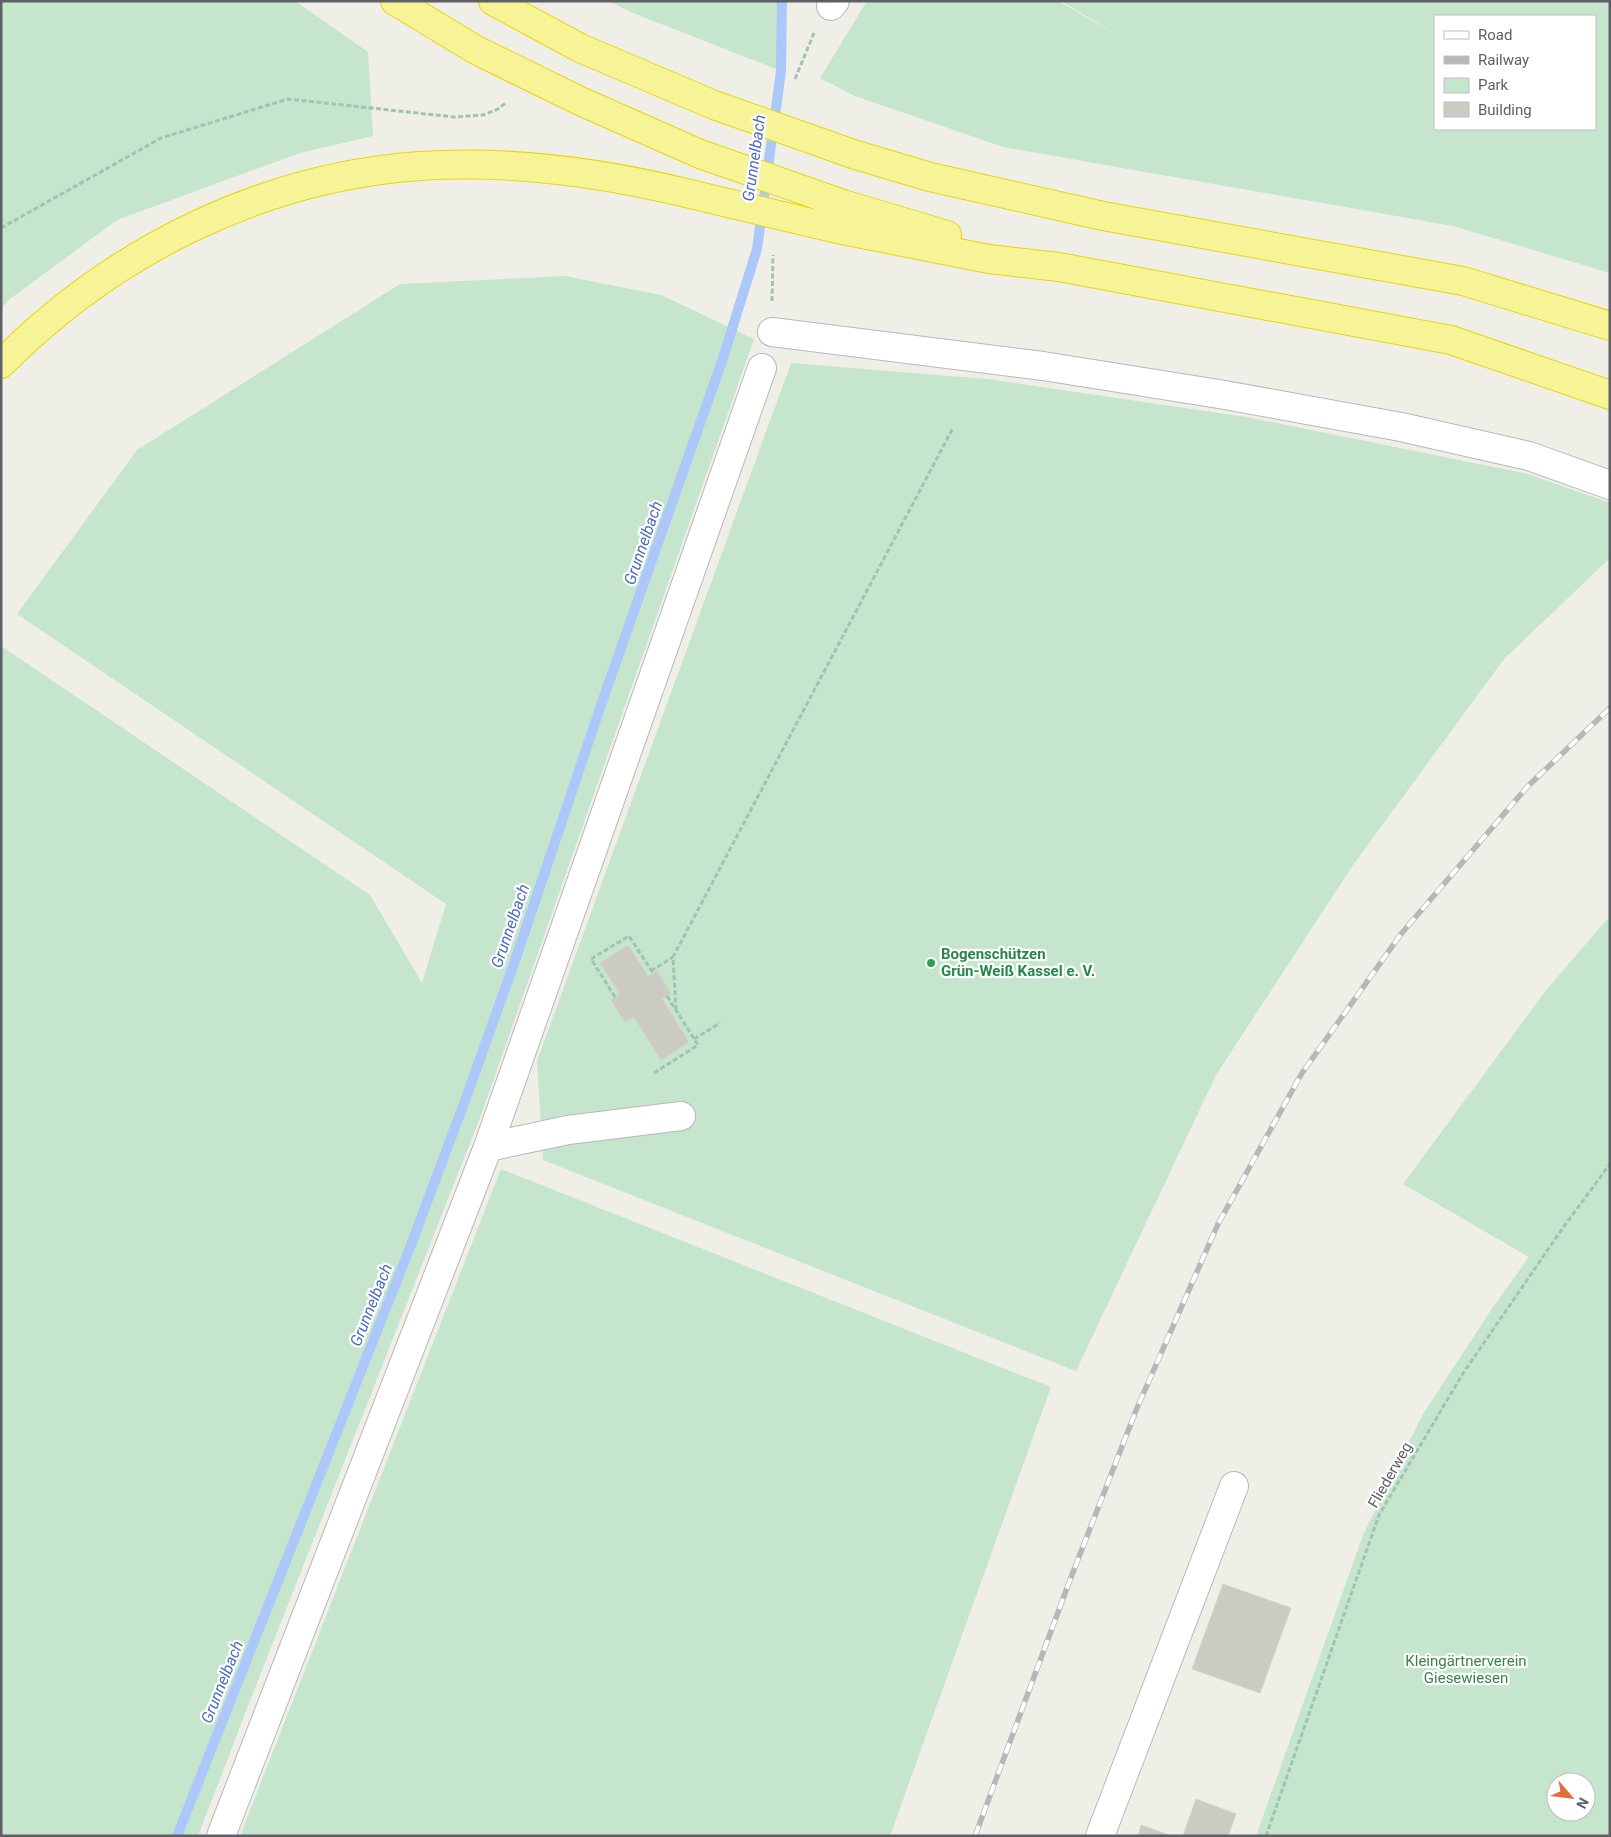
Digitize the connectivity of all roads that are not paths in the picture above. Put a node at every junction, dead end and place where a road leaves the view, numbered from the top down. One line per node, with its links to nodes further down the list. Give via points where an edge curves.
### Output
1 (395, 1): 3 (highway, bridge, via 476,50 580,101)
2 (493, 1): 4 (highway, bridge, via 580,48 714,105 856,155 930,177 1102,216 1463,281)
3 (840, 216): 6 (highway, bridge, via 686,193 633,180 530,167 475,164 382,170 310,184 250,203 160,243 114,270 70,302 28,336); 8 (highway, via 989,259 1059,267 1451,340)
4 (1610, 326)
5 (772, 332): 9 (lane, via 1043,366 1401,427 1529,456)
6 (1, 364)
7 (762, 368): 11 (lane)
8 (1610, 395)
9 (1610, 485)
10 (681, 1116): 11 (lane, via 568,1130)
11 (488, 1147): 13 (lane)
12 (1234, 1486): 14 (lane)
13 (221, 1836)
14 (1100, 1836)

